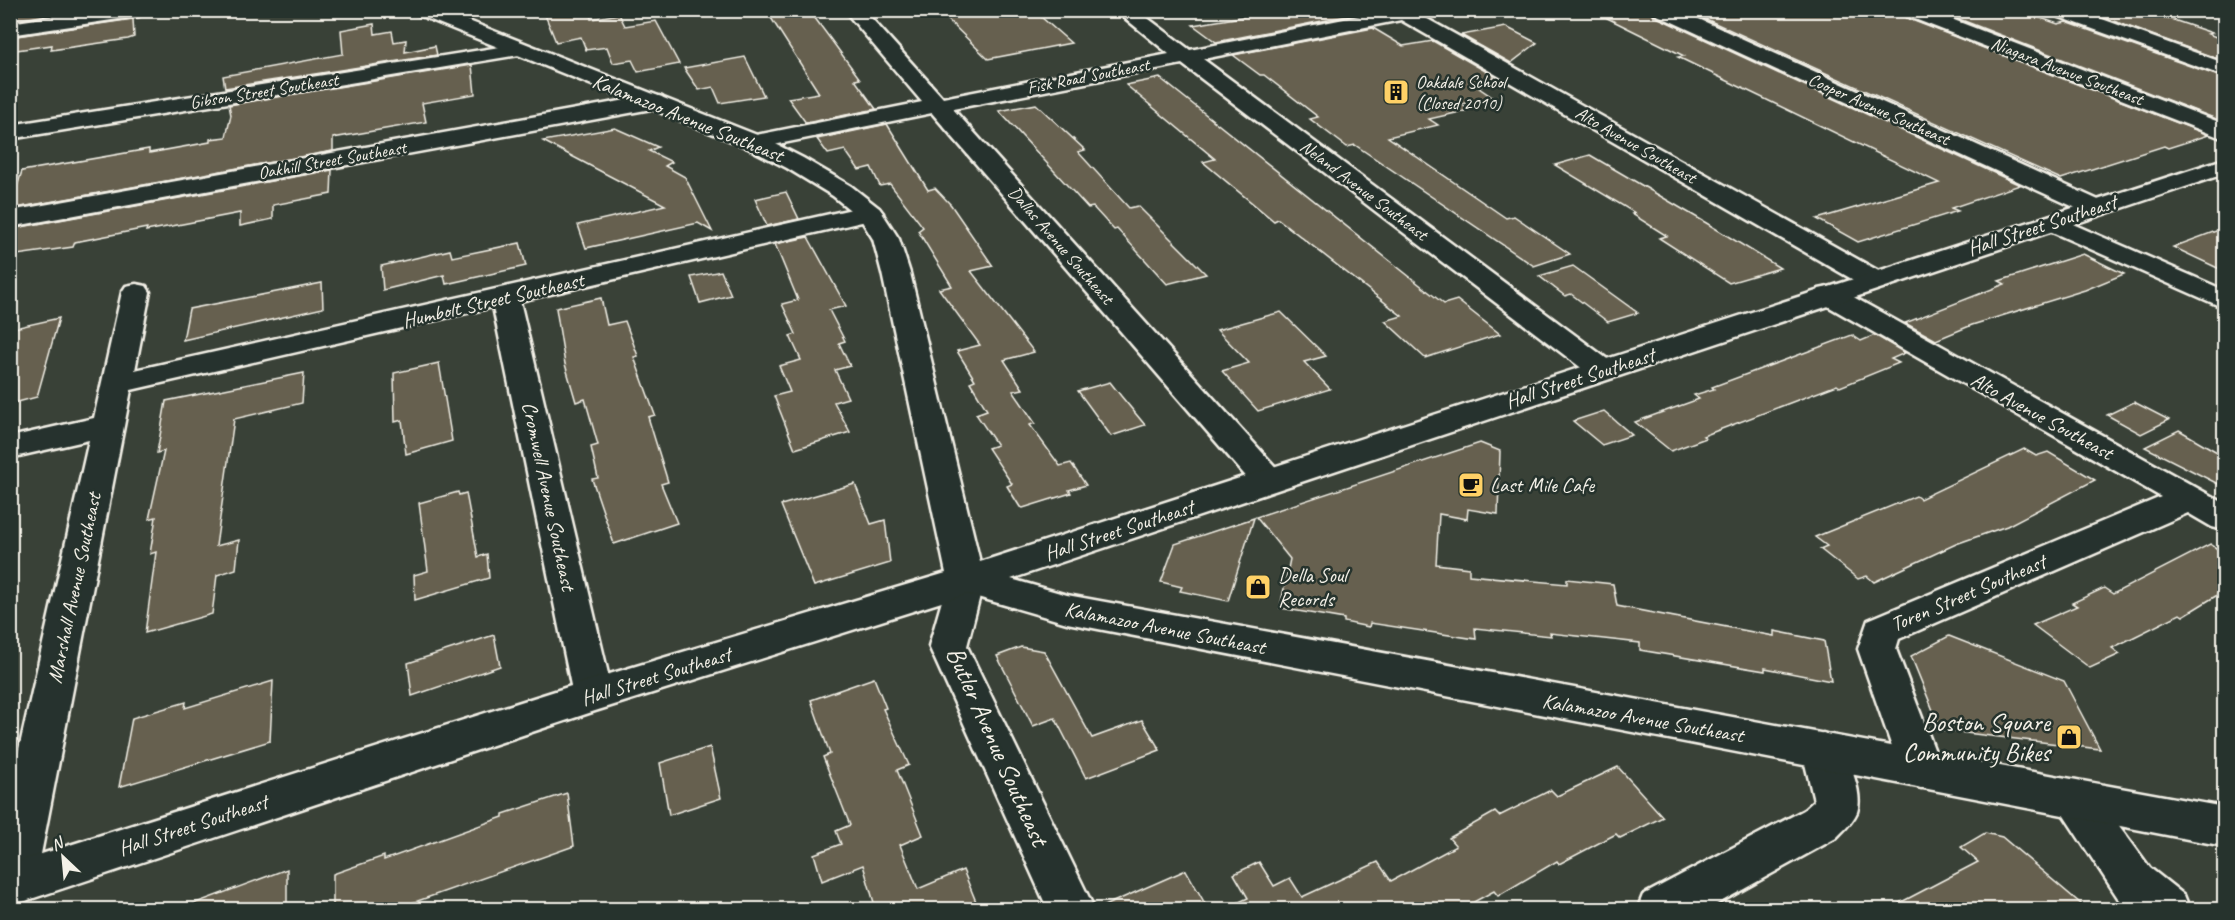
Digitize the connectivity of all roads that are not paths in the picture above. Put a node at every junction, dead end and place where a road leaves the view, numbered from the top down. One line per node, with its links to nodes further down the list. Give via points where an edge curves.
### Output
1 (139, 10): 9 (street)
2 (423, 10): 10 (street, Kalamazoo Avenue Southeast)
3 (853, 10): 14 (street, Dallas Avenue Southeast)
4 (1124, 10): 11 (street, Neland Avenue Southeast)
5 (1662, 10): 19 (street, Cooper Avenue Southeast)
6 (1908, 10): 16 (street, Niagara Avenue Southeast)
7 (2058, 10): 12 (street)
8 (1408, 12): 11 (street, Fisk Road Southeast); 23 (street, Alto Avenue Southeast)
9 (10, 29)
10 (518, 50): 13 (street, Kalamazoo Avenue Southeast); 15 (street, Gibson Street Southeast)
11 (1186, 57): 14 (street, Fisk Road Southeast); 28 (street, Neland Avenue Southeast)
12 (2224, 70)
13 (654, 102): 17 (street, Kalamazoo Avenue Southeast); 21 (street, Oakhill Street Southeast)
14 (937, 105): 17 (street, Fisk Road Southeast); 32 (street, Dallas Avenue Southeast)
15 (10, 132)
16 (2224, 132)
17 (754, 142): 20 (street, Kalamazoo Avenue Southeast, via 842,191)
18 (2224, 166): 19 (street, Hall Street Southeast)
19 (2096, 208): 22 (street, Hall Street Southeast)
20 (870, 213): 26 (street, Humbolt Street Southeast); 35 (street, Kalamazoo Avenue Southeast, via 886,238 896,273)
21 (10, 219)
22 (2052, 223): 23 (street, Hall Street Southeast); 27 (street)
23 (1874, 280): 25 (street, Hall Street Southeast)
24 (136, 292): 29 (street, Marshall Avenue Southeast)
25 (1829, 295): 28 (street, Hall Street Southeast); 33 (street, Alto Avenue Southeast)
26 (505, 297): 29 (street, Humbolt Street Southeast); 36 (street, Cromwell Avenue Southeast)
27 (2224, 300)
28 (1603, 370): 32 (street, Hall Street Southeast)
29 (116, 384): 30 (street, Marshall Avenue Southeast)
30 (109, 425): 31 (street); 41 (street, Marshall Avenue Southeast)
31 (10, 448)
32 (1268, 480): 35 (street, Hall Street Southeast)
33 (2189, 499): 34 (street, Alto Avenue Southeast); 38 (street, Toren Street Southeast, via 1882,630 1877,649)
34 (2224, 518)
35 (966, 580): 36 (street, Hall Street Southeast, via 823,627); 37 (street, Kalamazoo Avenue Southeast, via 1067,609); 42 (street, Butler Avenue Southeast, via 948,646)
36 (593, 694): 41 (street, Hall Street Southeast)
37 (1823, 751): 38 (street, Kalamazoo Avenue Southeast); 43 (street, via 1836,793 1836,809 1820,825)
38 (1922, 770): 39 (street, Kalamazoo Avenue Southeast)
39 (2075, 799): 40 (street, Kalamazoo Avenue Southeast); 44 (street, via 2134,883)
40 (2224, 827)
41 (11, 885)
42 (1072, 909)
43 (1660, 909)
44 (2167, 909)

